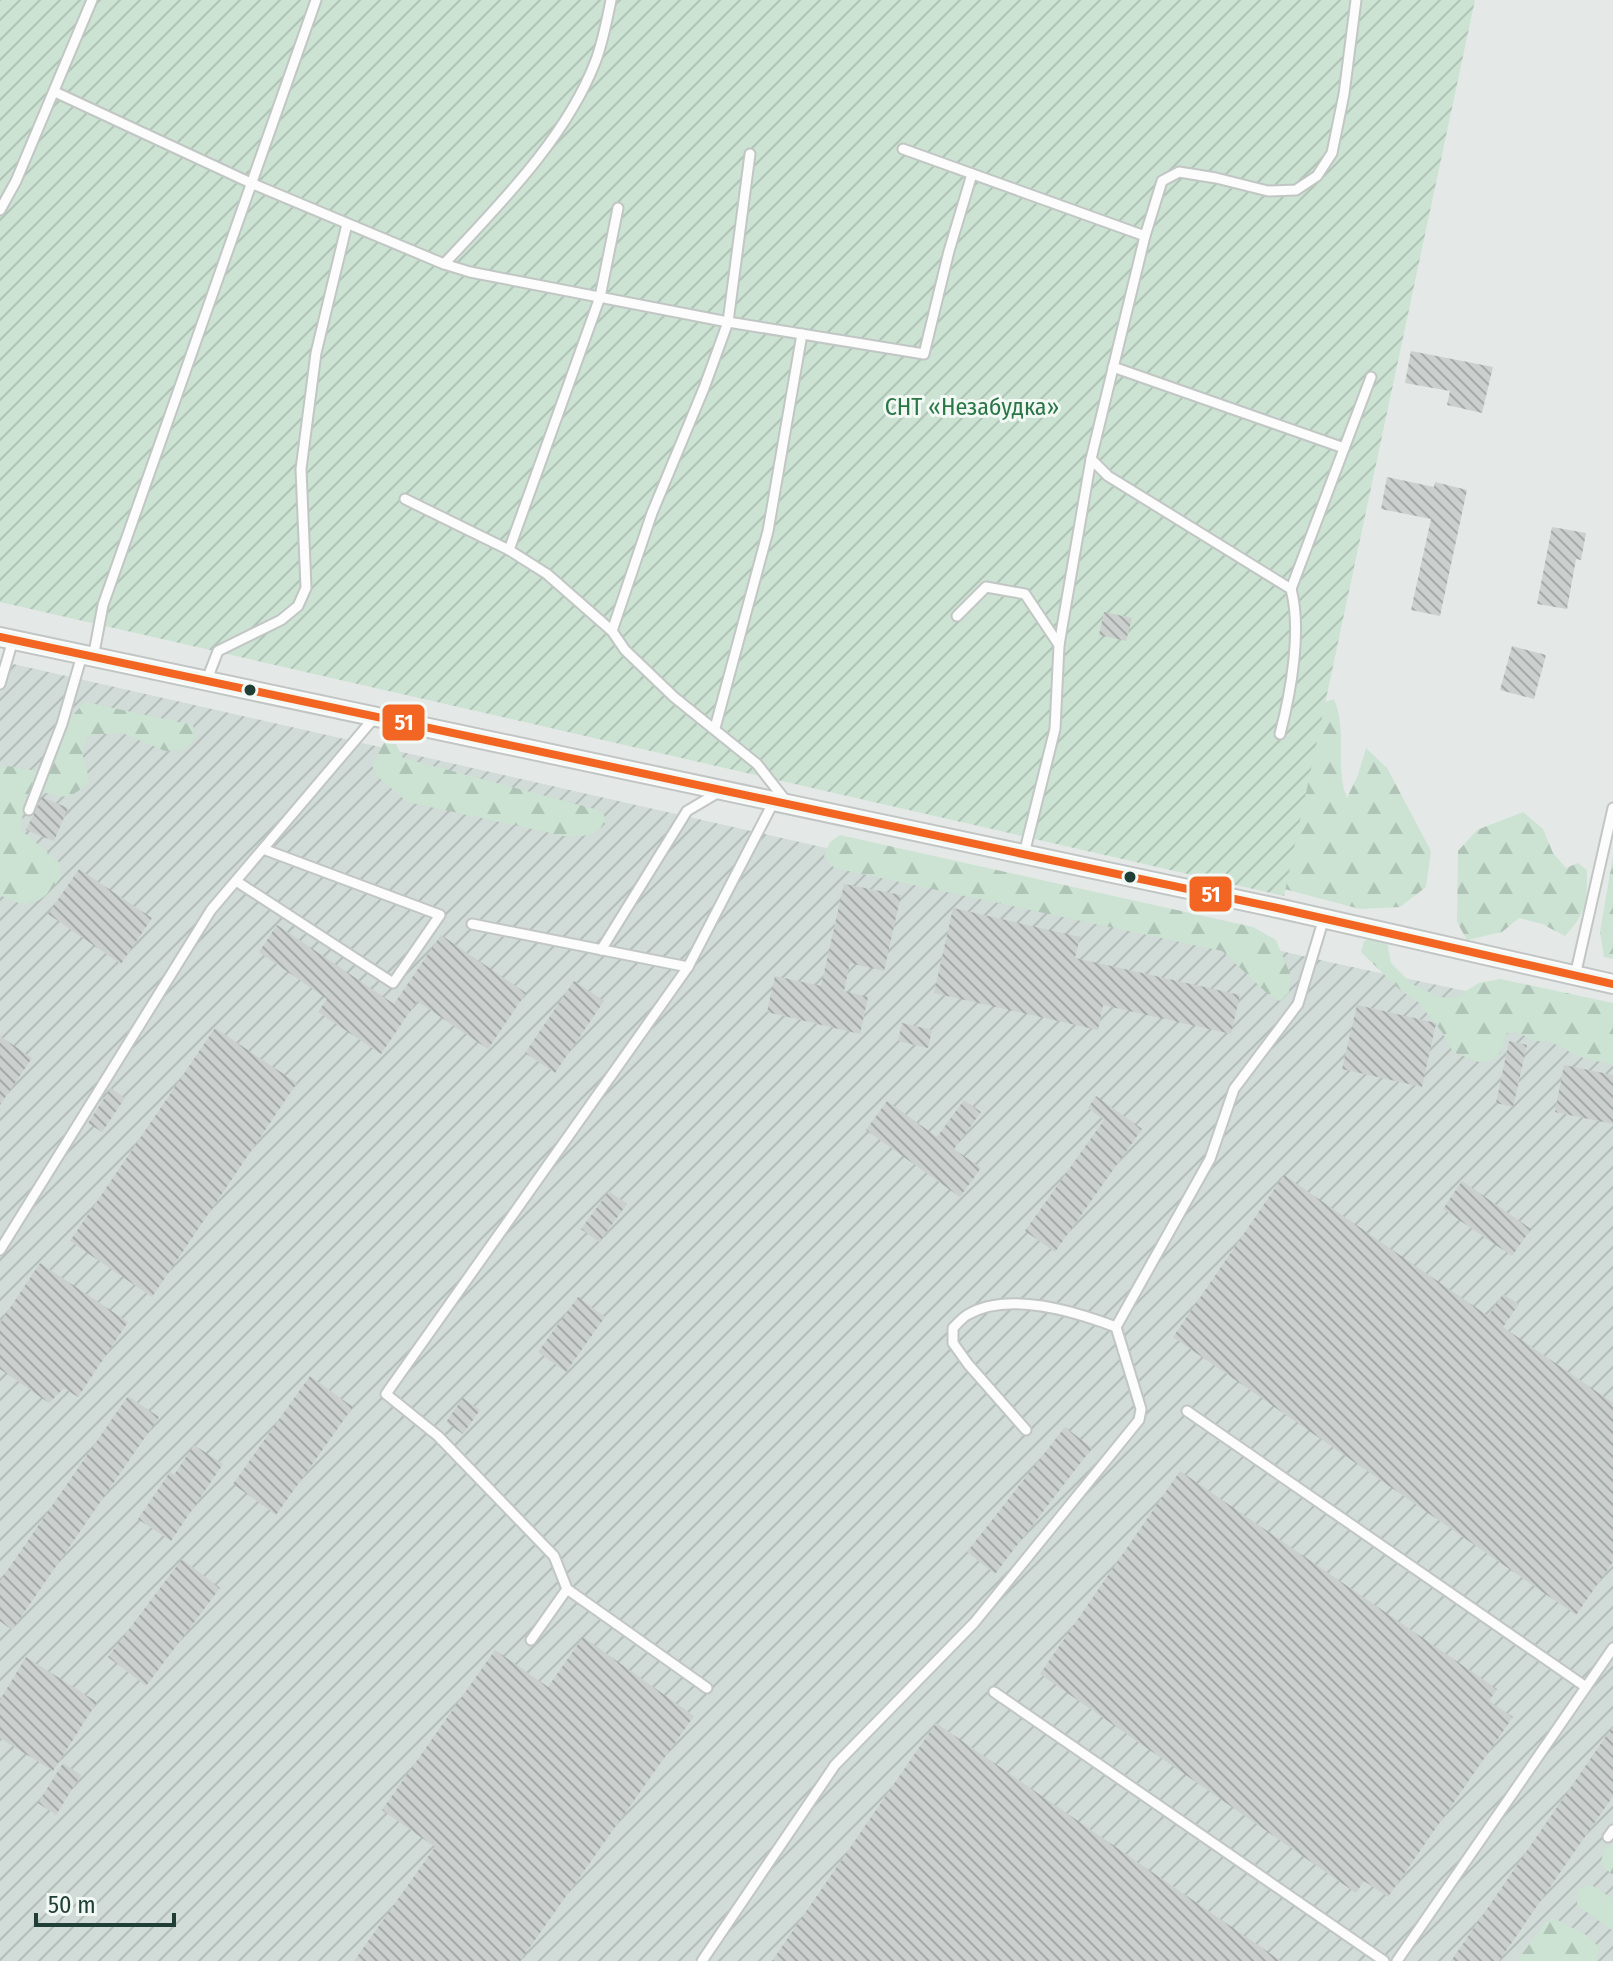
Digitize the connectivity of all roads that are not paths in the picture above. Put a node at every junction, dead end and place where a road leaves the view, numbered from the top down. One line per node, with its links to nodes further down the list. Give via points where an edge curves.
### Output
1 (92, 0): 5 (lane)
2 (316, 0): 9 (lane)
3 (611, 0): 14 (lane, via 595,62 565,119)
4 (1356, 0): 13 (lane, via 1332,153 1317,176 1296,190 1268,191 1179,172 1162,181)
5 (55, 92): 9 (lane); 11 (lane)
6 (903, 149): 8 (lane)
7 (750, 154): 16 (lane)
8 (972, 174): 13 (lane); 17 (lane, via 924,354)
9 (253, 184): 12 (lane); 29 (lane)
10 (618, 208): 15 (lane)
11 (0, 210)
12 (347, 224): 14 (lane); 30 (lane, via 316,353 301,469 306,588 298,606 281,620 218,651)
13 (1145, 236): 18 (lane)
14 (444, 264): 15 (lane)
15 (600, 297): 16 (lane); 23 (lane)
16 (728, 322): 17 (lane); 26 (lane, via 652,513)
17 (802, 334): 33 (lane, via 768,531)
18 (1113, 367): 20 (lane); 21 (lane)
19 (1371, 377): 20 (lane)
20 (1344, 448): 24 (lane)
21 (1091, 459): 24 (lane, via 1108,476); 28 (lane)
22 (405, 499): 23 (lane)
23 (509, 550): 26 (lane, via 547,574)
24 (1291, 589): 34 (lane, via 1296,607 1292,662)
25 (957, 616): 28 (lane, via 986,587 1025,594)
26 (612, 631): 33 (lane, via 674,697)
27 (6, 639): 29 (street); 31 (lane)
28 (1059, 645): 40 (lane, via 1055,729)
29 (88, 656): 30 (street); 38 (lane)
30 (206, 682): 32 (street)
31 (0, 684)
32 (374, 718): 35 (street); 39 (lane)
33 (715, 728): 36 (lane, via 757,764)
34 (1280, 734)
35 (722, 790): 36 (street); 44 (lane, via 687,811)
36 (781, 802): 40 (street); 45 (lane)
37 (1613, 808): 46 (lane)
38 (29, 810)
39 (263, 849): 41 (lane); 41 (lane, via 440,915 393,983)
40 (1024, 854): 42 (street)
41 (236, 881): 48 (lane, via 203,924)
42 (1324, 918): 46 (street); 49 (lane, via 1298,1004 1234,1089 1210,1159)
43 (472, 924): 44 (lane)
44 (601, 950): 45 (lane)
45 (688, 967): 52 (lane, via 386,1394 438,1436 554,1556)
46 (1575, 976): 47 (street)
47 (1613, 984)
48 (0, 1250)
49 (1116, 1327): 51 (lane, via 1073,1311 996,1306 968,1315 953,1328 953,1343 968,1364); 58 (lane, via 1141,1409 1139,1420 974,1623 835,1765)
50 (1187, 1411): 55 (lane)
51 (1026, 1430)
52 (567, 1589): 53 (lane); 56 (lane)
53 (531, 1640)
54 (1613, 1648): 55 (lane)
55 (1586, 1687): 60 (lane)
56 (707, 1688)
57 (994, 1692): 59 (lane)
58 (702, 1961)
59 (1384, 1961)
60 (1397, 1961)

